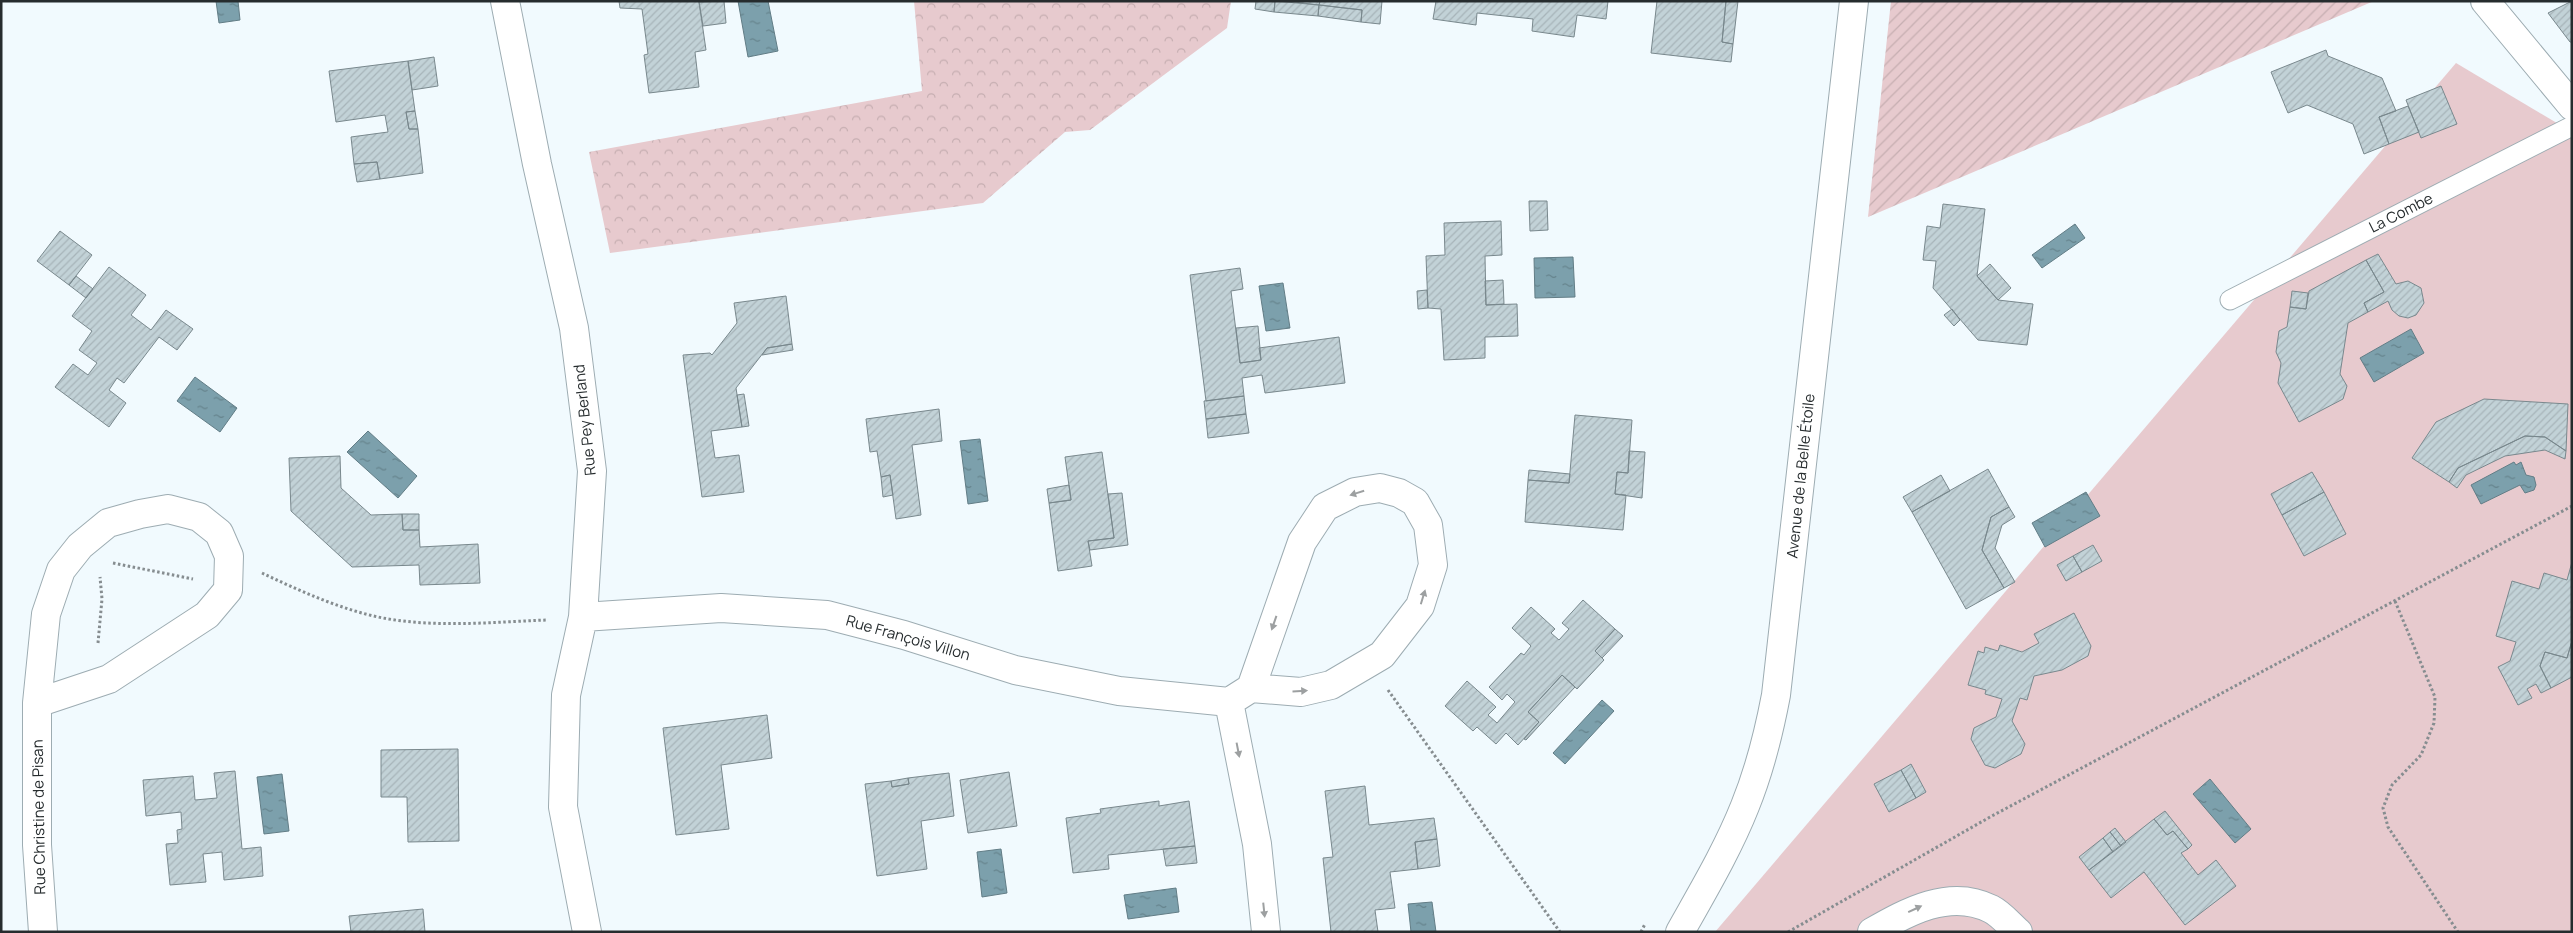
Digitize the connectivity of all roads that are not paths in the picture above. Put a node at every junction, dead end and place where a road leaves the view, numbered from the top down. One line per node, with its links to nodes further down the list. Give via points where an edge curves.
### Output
1 (505, 1): 7 (street, Rue Pey Berland, via 574,328 592,472)
2 (1854, 1): 14 (street, Avenue de la Belle Étoile, via 1776,694 1769,732 1745,806 1729,842)
3 (2485, 1): 4 (street)
4 (2572, 106)
5 (2572, 126): 6 (lane, La Combe)
6 (2230, 300)
7 (583, 617): 10 (street, Rue François Villon, via 721,608 827,616 904,635 1016,670 1119,691); 12 (street, Rue Pey Berland, via 566,695 563,806)
8 (1251, 688): 8 (street, one-way to 8, via 1301,692 1331,685 1382,656 1420,606 1433,565 1428,525 1415,502 1380,488 1355,492 1325,507 1302,542); 10 (street)
9 (38, 702): 9 (street, Rue Christine de Pisan, via 46,614 61,570 88,552 108,523 168,509 199,518 218,533 229,556 228,590 207,615 109,679); 11 (street, Rue Christine de Pisan, via 36,845)
10 (1228, 702): 13 (street, one-way to 13, via 1257,844)
11 (43, 932)
12 (588, 932)
13 (1266, 932)
14 (1680, 932)
15 (1872, 932): 16 (street, one-way to 16, via 1921,905 1963,901 1992,909)
16 (2018, 932)

